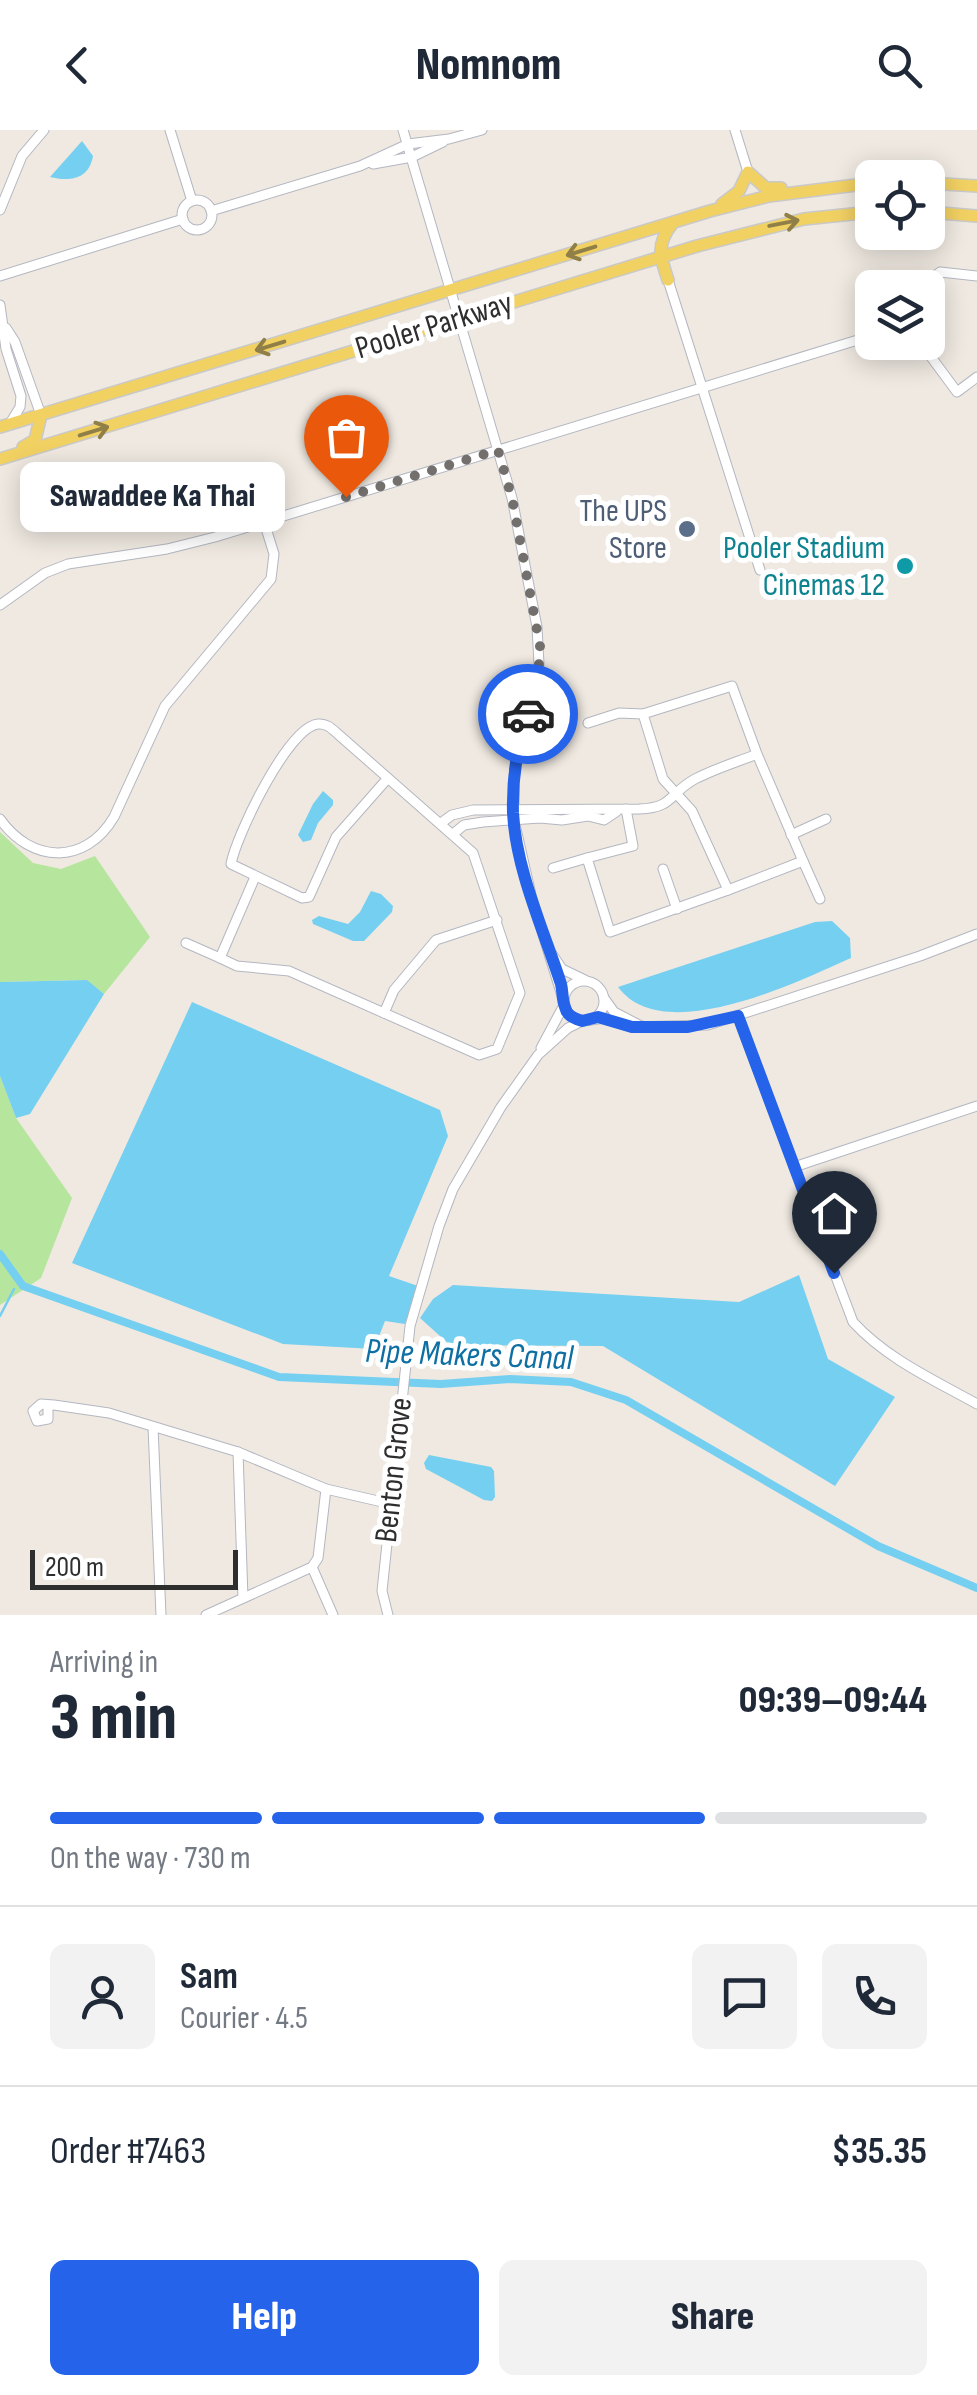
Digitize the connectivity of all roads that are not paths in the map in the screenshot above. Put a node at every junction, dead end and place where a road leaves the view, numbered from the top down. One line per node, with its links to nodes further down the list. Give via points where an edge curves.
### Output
1 (44, 130): 16 (street, via 15,169)
2 (170, 130): 15 (street)
3 (403, 130): 7 (street)
4 (482, 130): 6 (street)
5 (735, 130): 10 (street)
6 (449, 139): 7 (street); 8 (street)
7 (408, 144): 8 (street); 9 (street)
8 (412, 158): 9 (street); 31 (street)
9 (360, 166): 17 (street)
10 (748, 172): 13 (main road, via 766,188); 18 (main road, via 739,191)
11 (945, 183): 14 (main road)
12 (855, 184): 13 (main road, Pooler Parkway)
13 (830, 186): 18 (main road, Pooler Parkway)
14 (977, 186)
15 (192, 202): 17 (street); 22 (street)
16 (0, 210)
17 (211, 211): 22 (street, via 202,229)
18 (710, 211): 23 (main road, Pooler Parkway)
19 (945, 213): 21 (main road)
20 (855, 214): 24 (main road, Pooler Parkway, one-way to 20, via 804,219)
21 (977, 216)
22 (183, 219): 28 (street)
23 (674, 222): 25 (main road, via 660,242); 31 (main road, Pooler Parkway, one-way to 31)
24 (697, 246): 25 (main road, Pooler Parkway); 30 (main road, via 678,260)
25 (660, 257): 26 (main road, Pooler Parkway); 30 (main road)
26 (630, 266): 30 (main road, via 654,268); 33 (main road, Pooler Parkway)
27 (945, 273): 29 (street)
28 (0, 276)
29 (977, 276)
30 (668, 280): 38 (street)
31 (451, 289): 33 (street); 39 (main road, Pooler Parkway, one-way to 39)
32 (0, 305): 34 (street)
33 (459, 318): 41 (street); 42 (main road, Pooler Parkway, one-way to 33)
34 (4, 326): 39 (street); 40 (street, via 21,396)
35 (855, 341): 38 (street)
36 (933, 360): 37 (street, via 957,392)
37 (977, 377)
38 (704, 388): 41 (street); 44 (street)
39 (40, 414): 40 (main road, Pooler Parkway); 42 (main road, via 36,440)
40 (4, 426)
41 (498, 450): 43 (street); 51 (street, via 540,646 519,739)
42 (0, 456)
43 (264, 522): 45 (street, via 167,548 68,564 45,572); 53 (street, via 274,554 272,579 166,706 102,834 71,852 50,853 26,846)
44 (760, 570)
45 (0, 605)
46 (643, 714): 47 (street, via 619,713); 48 (street, via 732,686); 50 (street, via 664,779)
47 (588, 724)
48 (757, 754): 50 (street, via 693,780); 58 (street)
49 (388, 778): 56 (street); 63 (street, via 336,837 309,897); 63 (street, via 330,727 309,727 266,777 233,853 233,868)
50 (678, 793): 52 (street, via 664,806); 64 (street, via 702,828)
51 (513, 808): 52 (street); 55 (street); 56 (street, via 462,812)
52 (624, 808): 55 (street, via 604,820); 59 (street, via 633,846)
53 (0, 819)
54 (826, 819): 58 (street)
55 (514, 820): 57 (street, via 470,823); 70 (street)
56 (440, 823): 57 (street)
57 (453, 834): 67 (street, via 477,859)
58 (792, 835): 60 (street)
59 (587, 858): 61 (street); 66 (street, via 610,932)
60 (804, 861): 64 (street); 65 (street)
61 (553, 868)
62 (663, 869): 66 (street)
63 (255, 877): 71 (street)
64 (728, 890): 66 (street)
65 (820, 899)
66 (677, 909)
67 (497, 920): 75 (street, via 436,940 394,990); 75 (street, via 520,993 497,1048 479,1055)
68 (977, 934): 76 (street)
69 (186, 943): 71 (street)
70 (550, 952): 72 (street, via 562,969); 74 (street)
71 (220, 958): 75 (street, via 290,971)
72 (586, 980): 73 (street); 74 (street, via 571,985)
73 (603, 997): 77 (street, via 602,1010); 78 (street, via 614,1012)
74 (564, 1002): 77 (street, via 568,1014); 79 (street, Benton Grove)
75 (384, 1013)
76 (738, 1016): 78 (street, via 708,1025); 81 (street)
77 (586, 1021): 78 (street, via 598,1017); 79 (street, Benton Grove)
78 (640, 1026)
79 (538, 1055): 87 (street, Benton Grove, via 453,1189 410,1326)
80 (977, 1106): 81 (street)
81 (794, 1167): 82 (street, via 854,1322 897,1359)
82 (977, 1404)
83 (48, 1405): 84 (street)
84 (153, 1428): 85 (street); 90 (street)
85 (238, 1452): 86 (street); 89 (street)
86 (326, 1489): 87 (street); 88 (street)
87 (391, 1504): 93 (street, Benton Grove, via 382,1591)
88 (312, 1567): 89 (street); 92 (street)
89 (244, 1598): 91 (street)
90 (161, 1615)
91 (206, 1615)
92 (333, 1615)
93 (388, 1615)

